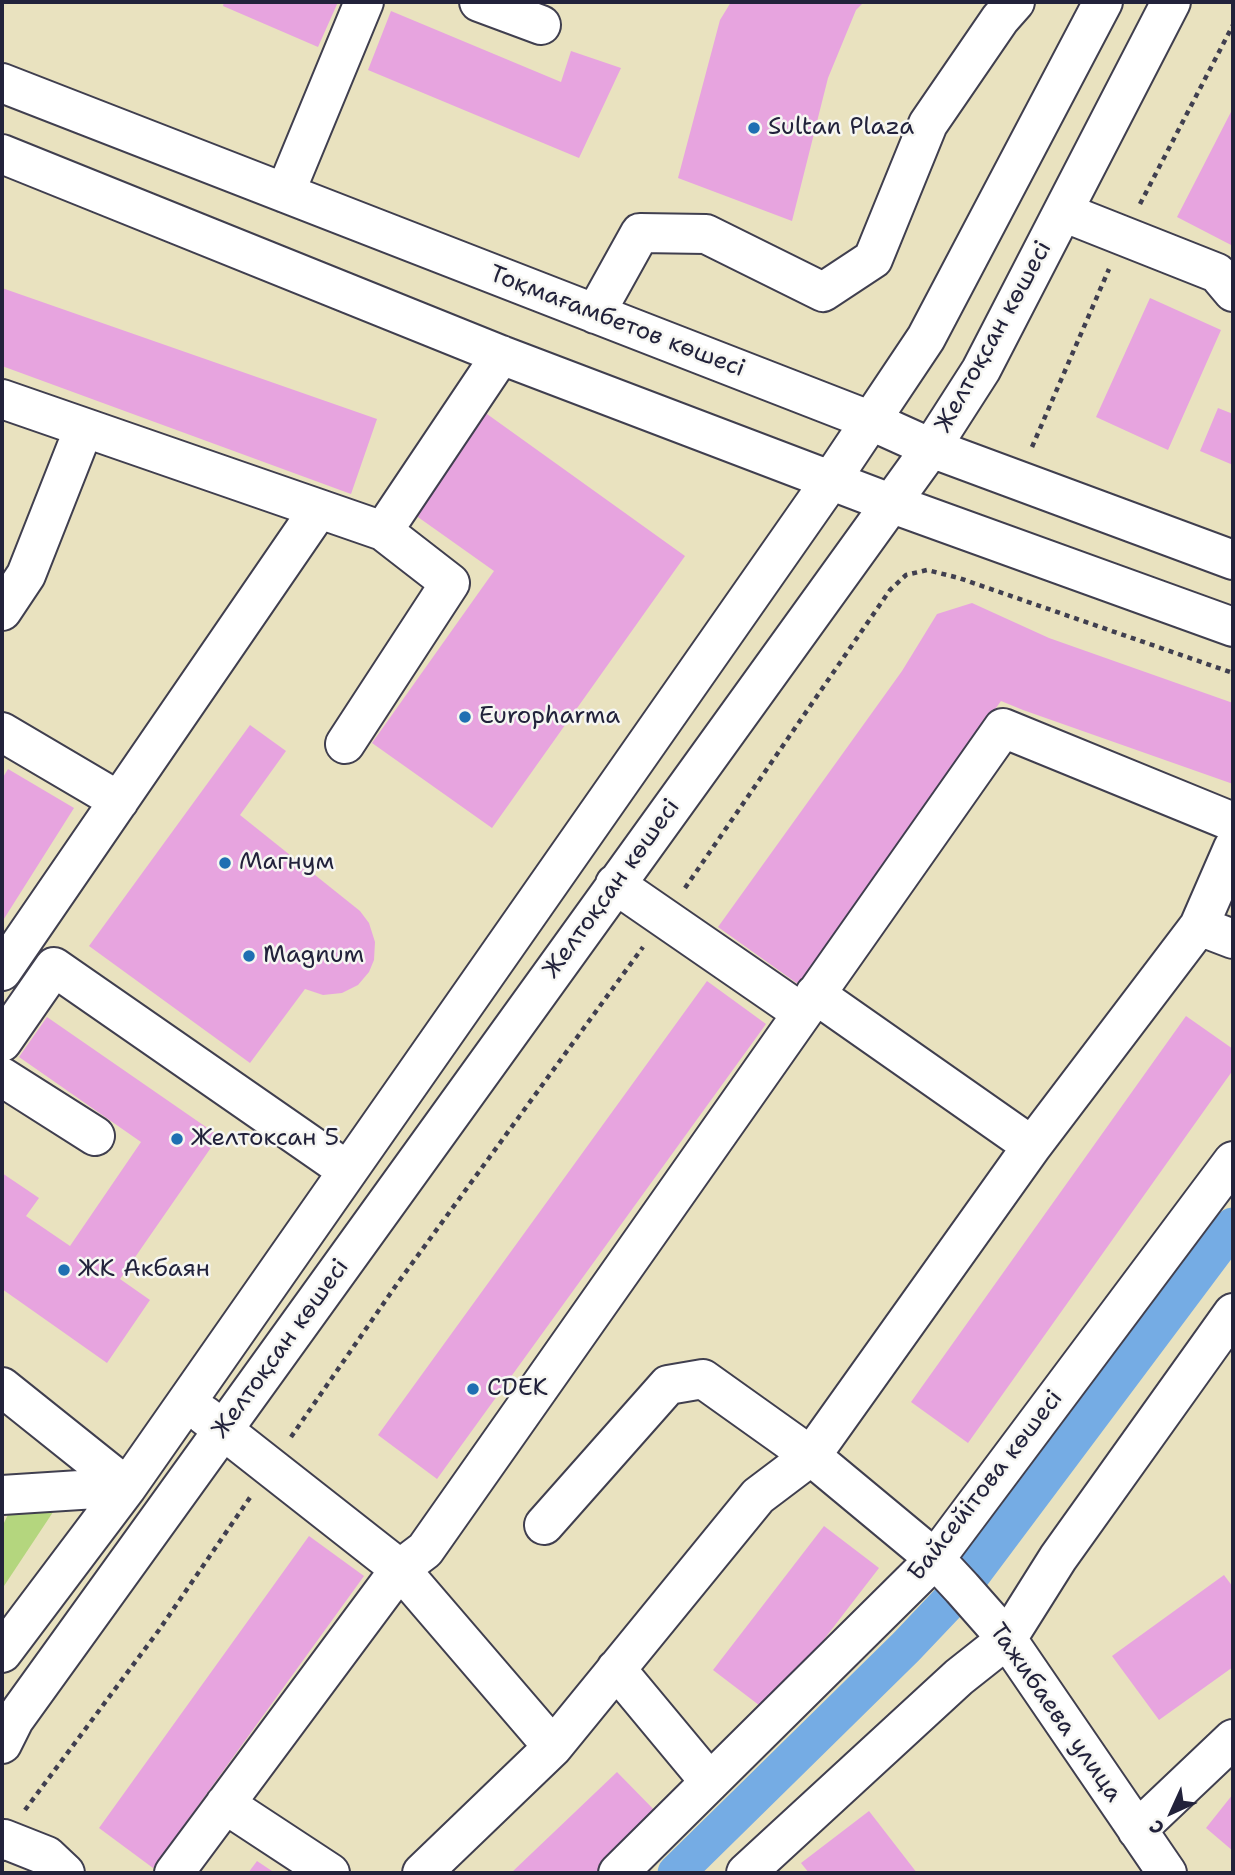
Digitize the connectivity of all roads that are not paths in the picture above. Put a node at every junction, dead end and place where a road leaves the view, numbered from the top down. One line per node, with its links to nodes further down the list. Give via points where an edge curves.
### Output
1 (364, 2): 9 (street)
2 (479, 2): 6 (street)
3 (1015, 2): 12 (street, via 928,124 873,260 823,292 706,234 640,233)
4 (1102, 2): 15 (street, Желтоқсан көшесі, via 926,338)
5 (1171, 2): 10 (street, Желтоқсан көшесі)
6 (541, 25)
7 (2, 83): 9 (street, Тоқмағамбетов көшесі)
8 (2, 155): 13 (street)
9 (285, 193): 12 (street, Тоқмағамбетов көшесі)
10 (1063, 212): 11 (street, via 1217,273); 17 (street, Желтоқсан көшесі, via 981,370)
11 (1233, 292)
12 (595, 314): 15 (street, Тоқмағамбетов көшесі)
13 (501, 355): 18 (street); 21 (street)
14 (2, 399): 16 (street)
15 (870, 420): 17 (street, Тоқмағамбетов көшесі); 18 (street, Желтоқсан көшесі)
16 (84, 428): 20 (street); 23 (street, via 26,575)
17 (931, 448): 19 (street, Желтоқсан көшесі); 22 (street, Тоқмағамбетов көшесі)
18 (831, 480): 19 (street); 39 (street, Желтоқсан көшесі)
19 (890, 503): 24 (street); 30 (street, Желтоқсан көшесі)
20 (319, 509): 21 (street); 27 (street)
21 (383, 531): 26 (street, via 450,583)
22 (1233, 560)
23 (2, 611)
24 (1233, 627)
25 (2, 732): 27 (street)
26 (345, 744)
27 (119, 801): 32 (street)
28 (1233, 822): 33 (street, via 1003,728)
29 (1233, 848): 31 (street)
30 (615, 884): 33 (street, via 663,919); 43 (street, Желтоқсан көшесі)
31 (1216, 932): 37 (street)
32 (2, 971)
33 (809, 1004): 37 (street); 49 (street, via 425,1550)
34 (2, 1042): 39 (street, via 54,967)
35 (2, 1077): 36 (street)
36 (94, 1136)
37 (1032, 1146): 44 (street)
38 (1233, 1161): 48 (street, Байсейітова көшесі)
39 (348, 1171): 42 (street, Желтоқсан көшесі)
40 (1233, 1312): 50 (street, via 1058,1558)
41 (2, 1387): 45 (street)
42 (187, 1402): 43 (street); 45 (street, Желтоқсан көшесі)
43 (223, 1429): 49 (street); 54 (street, Желтоқсан көшесі, via 14,1720)
44 (810, 1455): 47 (street, Тажибаева улица, via 703,1379 668,1385); 48 (street, Тажибаева улица); 52 (street, via 758,1496)
45 (127, 1487): 46 (street); 51 (street, Желтоқсан көшесі)
46 (2, 1495)
47 (544, 1525)
48 (935, 1559): 50 (street, Тажибаева улица); 56 (street, Байсейітова көшесі)
49 (400, 1569): 55 (street); 57 (street)
50 (1007, 1639): 58 (street, Тажибаева улица); 65 (street, via 959,1677)
51 (2, 1653)
52 (616, 1669): 55 (street); 56 (street)
53 (1233, 1739): 58 (street)
54 (2, 1744)
55 (553, 1747): 63 (street)
56 (710, 1782): 64 (street, Байсейітова көшесі)
57 (225, 1804): 61 (street); 62 (street)
58 (1137, 1830): 66 (street, Тажибаева улица)
59 (3, 1840): 60 (street, via 47,1856)
60 (65, 1873)
61 (174, 1873)
62 (330, 1873)
63 (422, 1873)
64 (618, 1873)
65 (746, 1873)
66 (1167, 1873)

